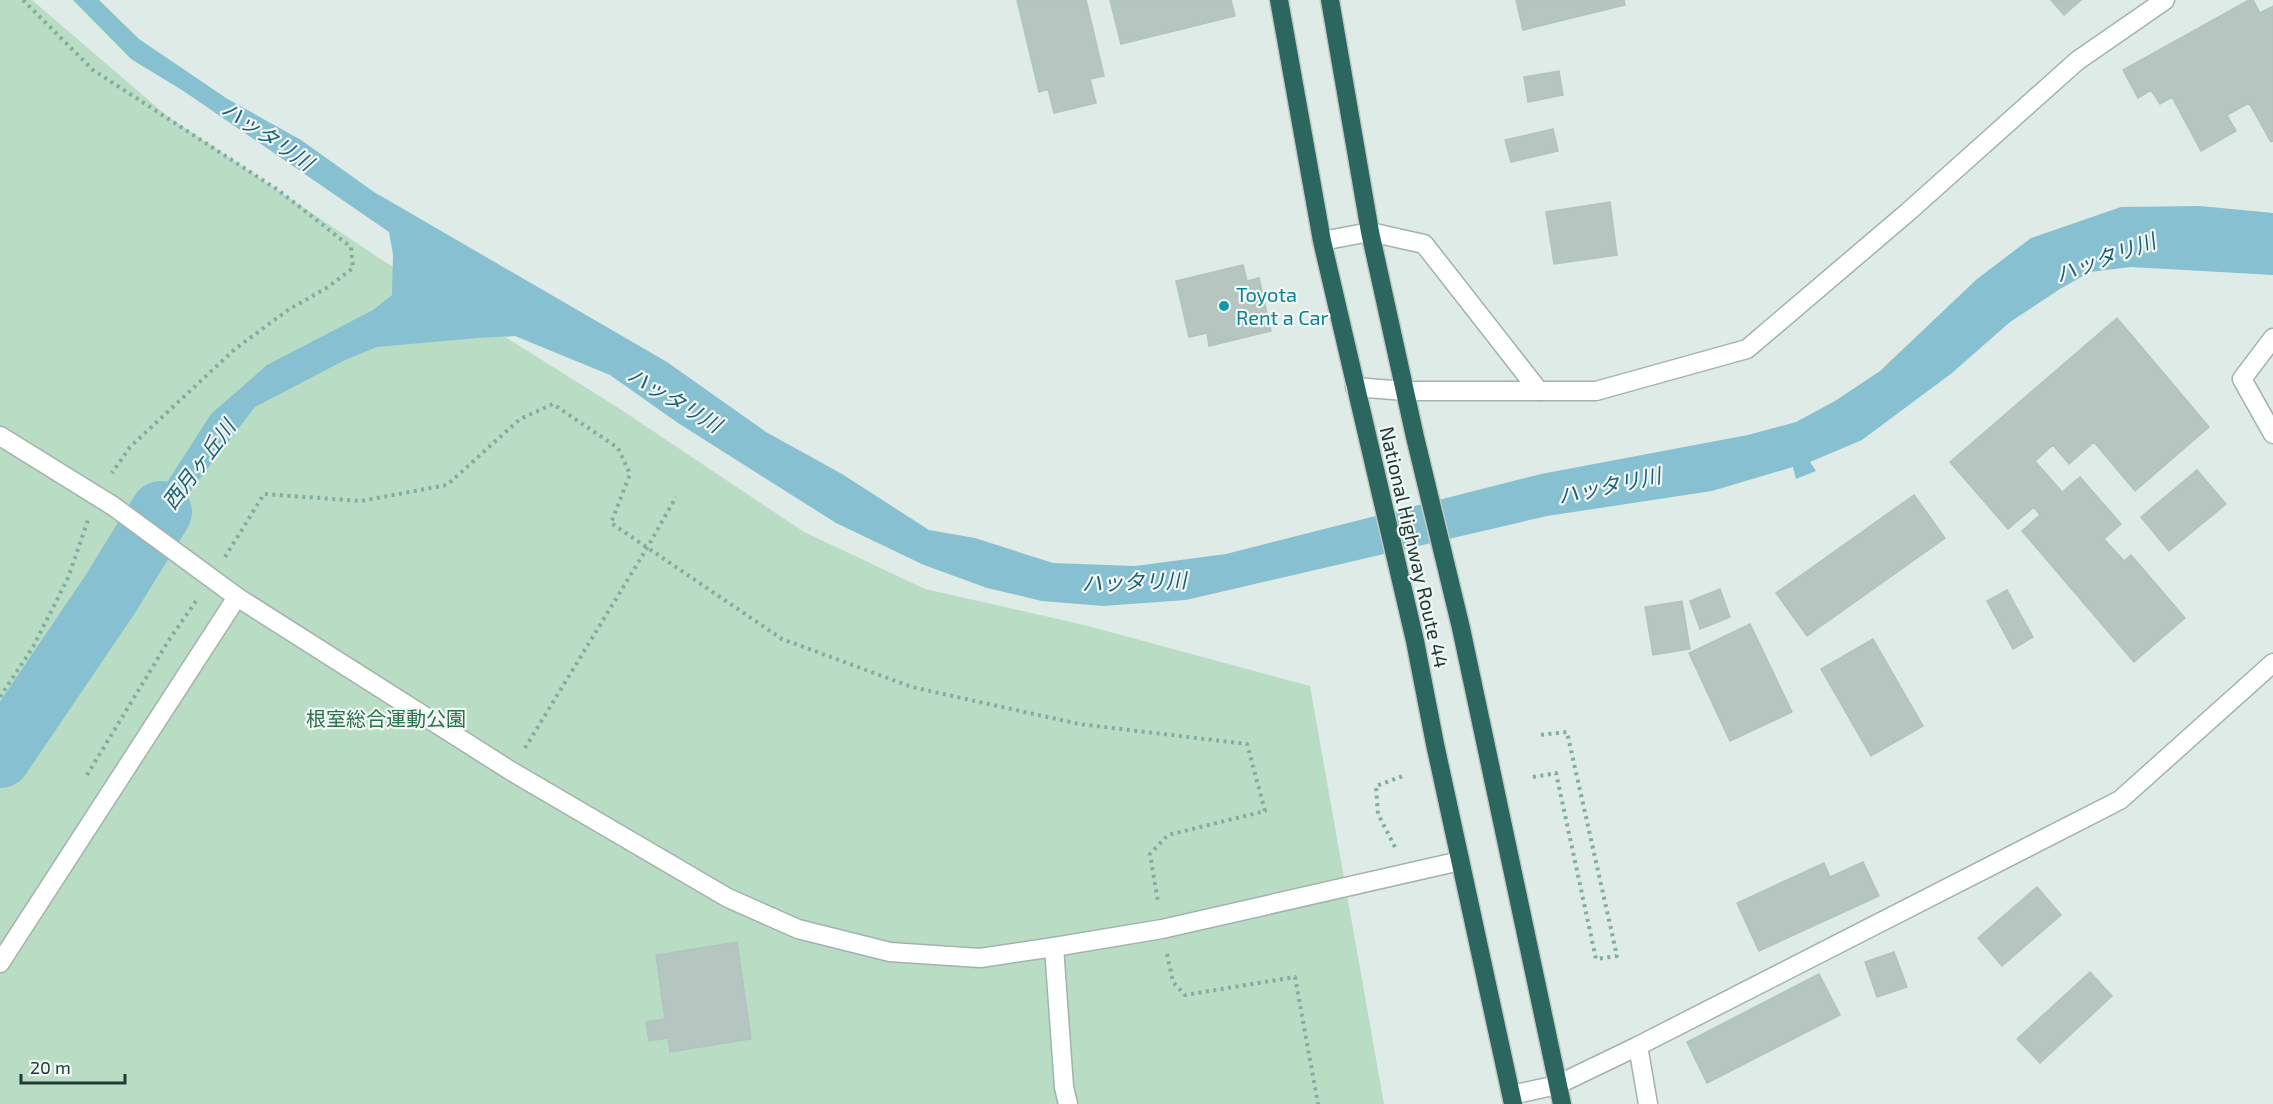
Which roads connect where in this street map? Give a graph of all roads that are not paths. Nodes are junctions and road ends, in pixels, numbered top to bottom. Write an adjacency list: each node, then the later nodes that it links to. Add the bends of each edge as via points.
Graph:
1 (1279, 0): 5 (highway, National Highway Route 44)
2 (1330, 0): 4 (highway, National Highway Route 44)
3 (2165, 0): 8 (street, via 2077,61 1747,349 1596,391)
4 (1370, 232): 5 (street); 8 (street, via 1424,244); 9 (highway, National Highway Route 44)
5 (1322, 241): 7 (highway, National Highway Route 44)
6 (2273, 338): 10 (street, via 2242,380)
7 (1355, 387): 9 (street); 14 (highway, National Highway Route 44, via 1415,642)
8 (1539, 390): 9 (street)
9 (1405, 391): 18 (highway, National Highway Route 44, via 1461,628)
10 (2273, 434)
11 (0, 436): 12 (street, via 113,506)
12 (237, 597): 15 (street, via 511,771 728,898 798,929 890,952 980,958); 16 (street)
13 (2273, 663): 17 (street, via 2120,800)
14 (1460, 861): 15 (street, via 1162,929); 19 (highway, National Highway Route 44)
15 (1054, 947): 20 (street)
16 (0, 963)
17 (1638, 1046): 18 (street); 22 (street)
18 (1557, 1085): 19 (street); 21 (highway, National Highway Route 44)
19 (1512, 1100)
20 (1068, 1104)
21 (1562, 1104)
22 (1648, 1104)

